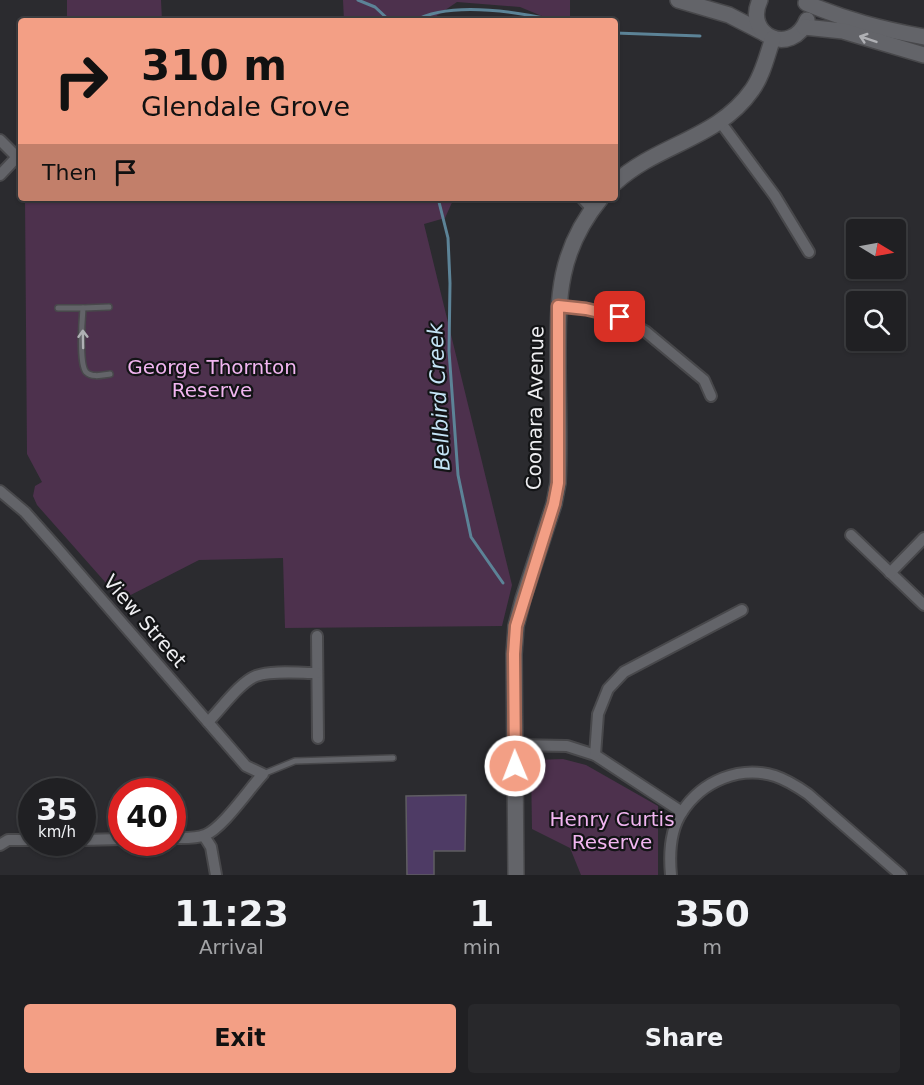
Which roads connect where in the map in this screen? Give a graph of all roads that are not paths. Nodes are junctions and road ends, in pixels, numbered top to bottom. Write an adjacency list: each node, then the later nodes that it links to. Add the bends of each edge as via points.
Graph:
1 (678, 0): 5 (street, via 729,15)
2 (760, 0): 5 (street, via 756,18)
3 (805, 2): 4 (street, via 808,11); 6 (street, via 867,26)
4 (804, 27): 5 (street, via 791,38); 7 (street, one-way to 4, via 843,31)
5 (769, 36): 8 (street, via 753,89)
6 (924, 37)
7 (924, 55)
8 (721, 123): 11 (street, via 653,156); 13 (street, via 775,196)
9 (0, 140): 10 (street, via 17,157)
10 (0, 175)
11 (618, 181)
12 (592, 202): 15 (street, Coonara Avenue, via 569,251)
13 (809, 252)
14 (109, 306): 17 (lane)
15 (558, 306): 19 (street, via 628,321 704,380); 30 (street, Coonara Avenue, via 558,483 516,626)
16 (58, 308): 17 (lane)
17 (83, 308): 18 (lane, one-way to 17, via 92,375 83,365)
18 (110, 374)
19 (711, 396)
20 (0, 491): 28 (street, View Street, via 38,527)
21 (851, 535): 23 (street)
22 (924, 538): 23 (street)
23 (890, 573): 24 (street)
24 (924, 605)
25 (742, 610): 31 (street, via 624,672 608,689 598,714)
26 (316, 636): 27 (street)
27 (317, 673): 28 (street, via 257,675); 29 (street)
28 (208, 722): 33 (street, View Street, via 246,766)
29 (318, 738)
30 (514, 745): 31 (street, via 567,746); 40 (street, Coonara Avenue)
31 (595, 755): 34 (street)
32 (393, 758): 33 (lane, via 295,761)
33 (263, 774): 35 (street, via 234,809)
34 (682, 812): 41 (street, via 672,837); 42 (street, via 710,784 729,775 750,772 773,776 808,794)
35 (204, 836): 36 (street); 39 (street, via 211,848)
36 (186, 838)
37 (18, 840): 38 (street)
38 (0, 844)
39 (216, 875)
40 (516, 875)
41 (671, 875)
42 (901, 875)

